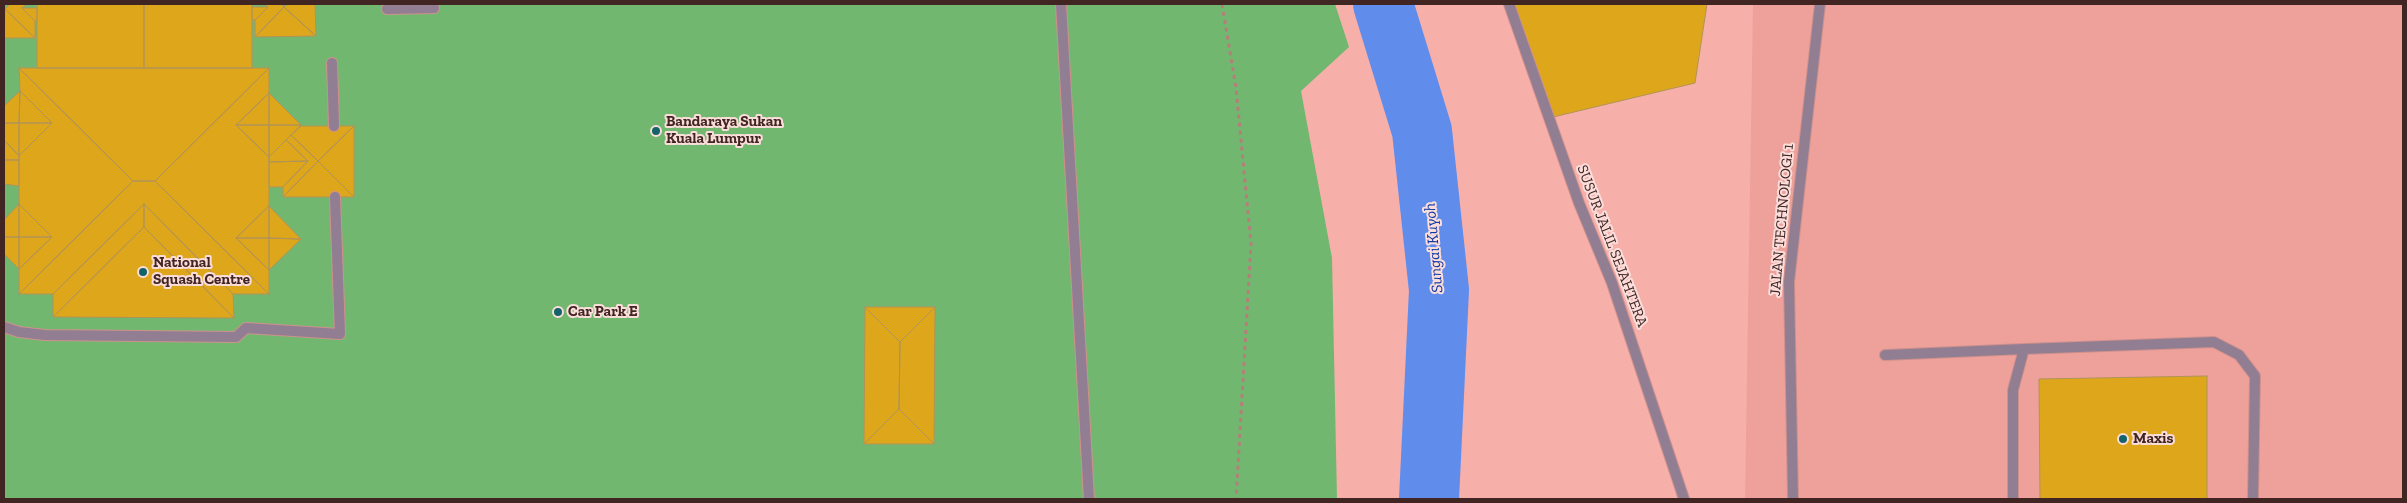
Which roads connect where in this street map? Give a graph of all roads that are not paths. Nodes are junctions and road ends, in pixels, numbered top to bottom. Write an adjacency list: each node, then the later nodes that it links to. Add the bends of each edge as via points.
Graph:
1 (1061, 4): 12 (street)
2 (1509, 4): 13 (street, SUSUR JALIL SEJAHTERA, via 1579,203 1612,283)
3 (1820, 4): 14 (street, JALAN TECHNOLOGI 1, via 1789,282)
4 (434, 8): 5 (street)
5 (387, 9)
6 (332, 63): 7 (street)
7 (334, 126)
8 (335, 197): 9 (street, via 340,334 246,328 236,336 45,335)
9 (4, 327)
10 (2024, 349): 11 (street); 15 (street, via 2013,390); 16 (street, via 2214,342 2239,355 2255,376)
11 (1886, 355)
12 (1089, 499)
13 (1684, 499)
14 (1793, 499)
15 (2013, 499)
16 (2253, 499)

